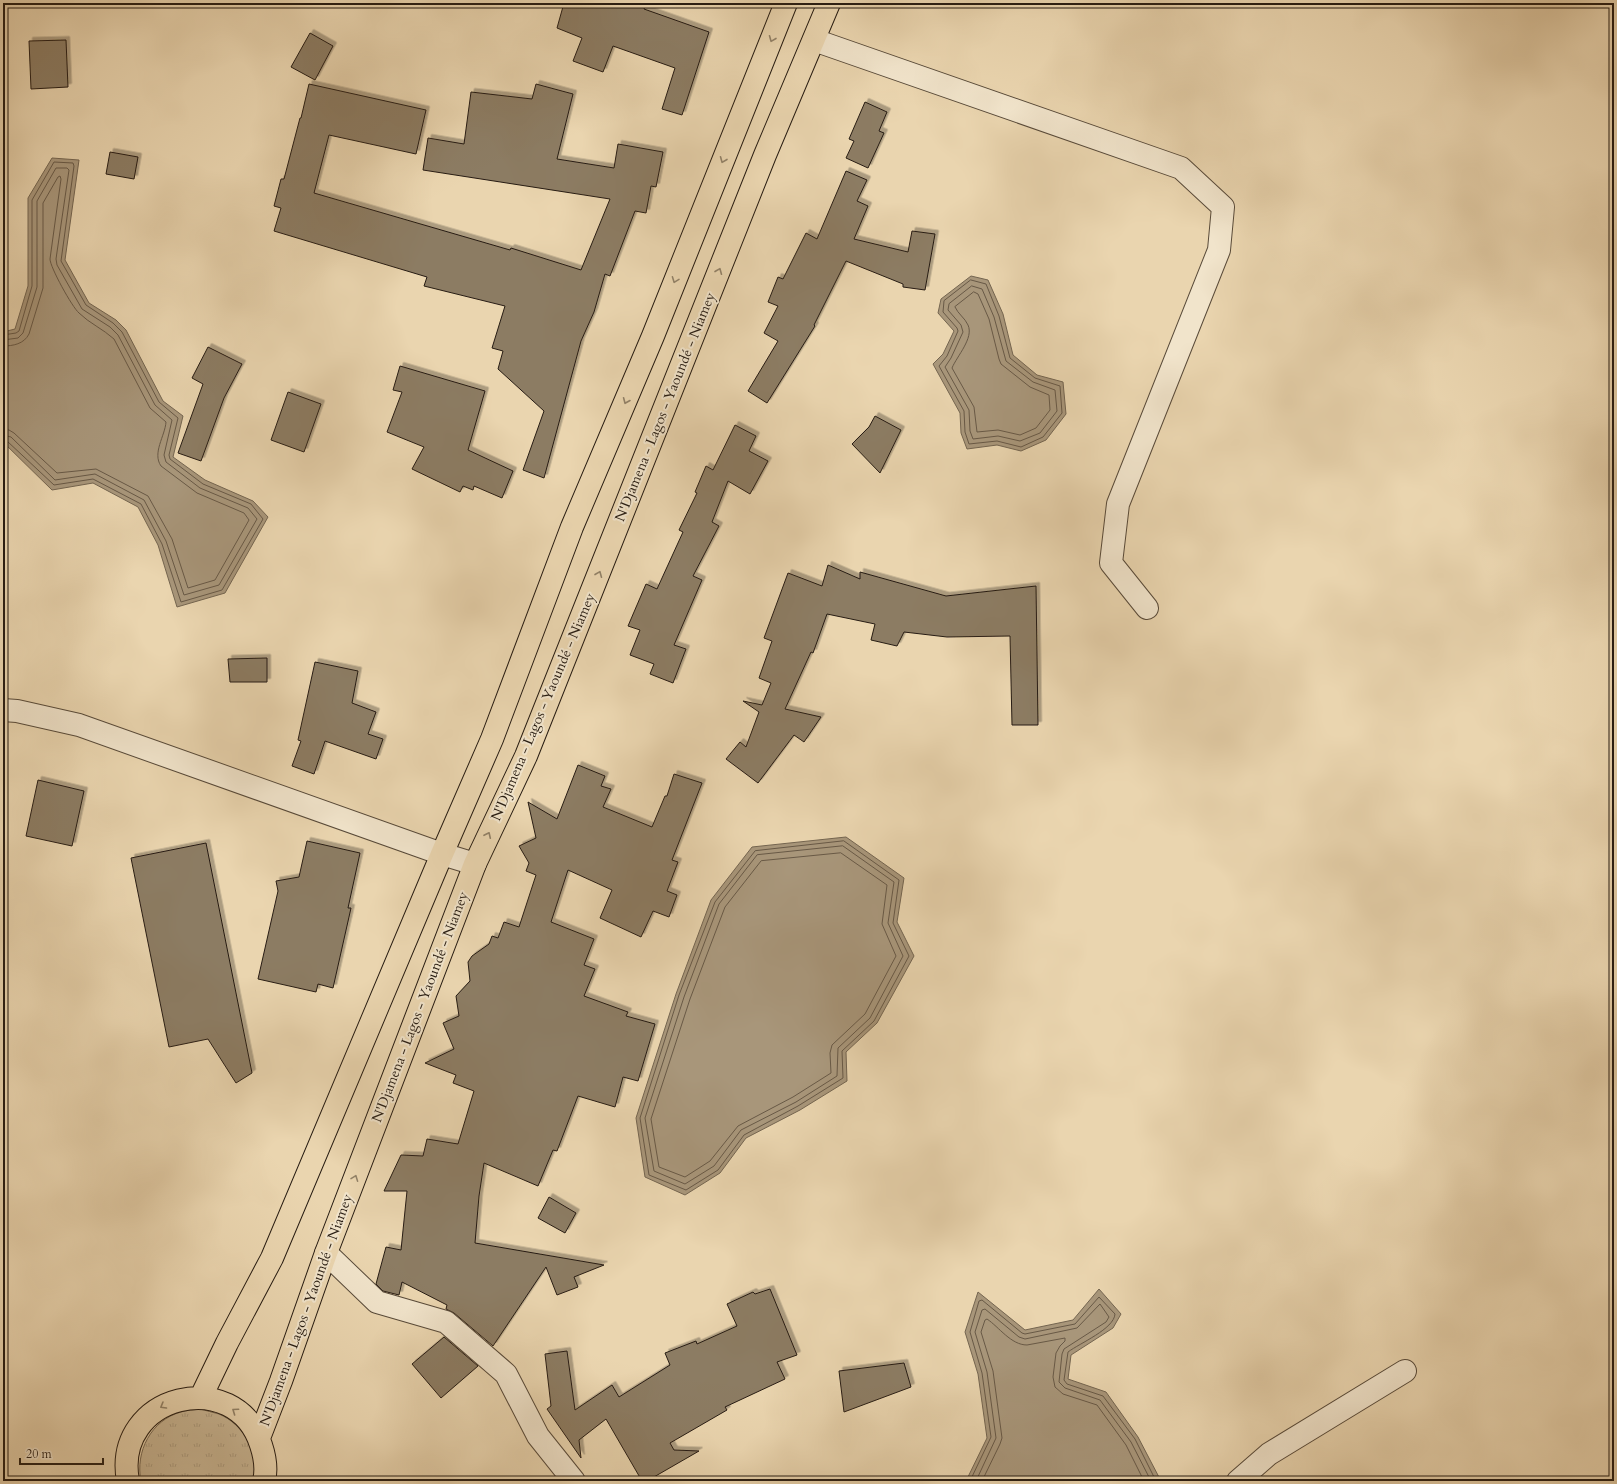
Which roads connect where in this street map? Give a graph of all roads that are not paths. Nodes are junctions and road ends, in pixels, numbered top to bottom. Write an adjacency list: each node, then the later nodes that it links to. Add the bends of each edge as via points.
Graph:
1 (786, 3): 6 (highway, one-way to 6, via 653,336 572,527 492,739)
2 (829, 3): 3 (highway, N'Djamena - Lagos - Yaoundé - Niamey)
3 (814, 40): 4 (street, via 1181,168 1223,207 1219,250 1118,504 1111,563); 7 (highway, N'Djamena - Lagos - Yaoundé - Niamey, one-way to 3, via 526,756 765,155)
4 (1147, 608)
5 (3, 710): 6 (street, via 78,725)
6 (442, 854): 7 (street); 10 (highway, via 272,1258)
7 (475, 864): 8 (highway, N'Djamena - Lagos - Yaoundé - Niamey, one-way to 7)
8 (326, 1254): 11 (highway, N'Djamena - Lagos - Yaoundé - Niamey); 14 (street, via 377,1302 446,1322 506,1374 538,1436)
9 (1405, 1371): 15 (street, via 1269,1454)
10 (201, 1397): 11 (highway, one-way to 10, via 249,1422 235,1410 219,1401); 12 (highway, one-way to 12, via 167,1403 153,1412 138,1428 129,1447 126,1469)
11 (259, 1438): 13 (highway, via 265,1458)
12 (128, 1481)
13 (264, 1481)
14 (574, 1481)
15 (1238, 1481)

